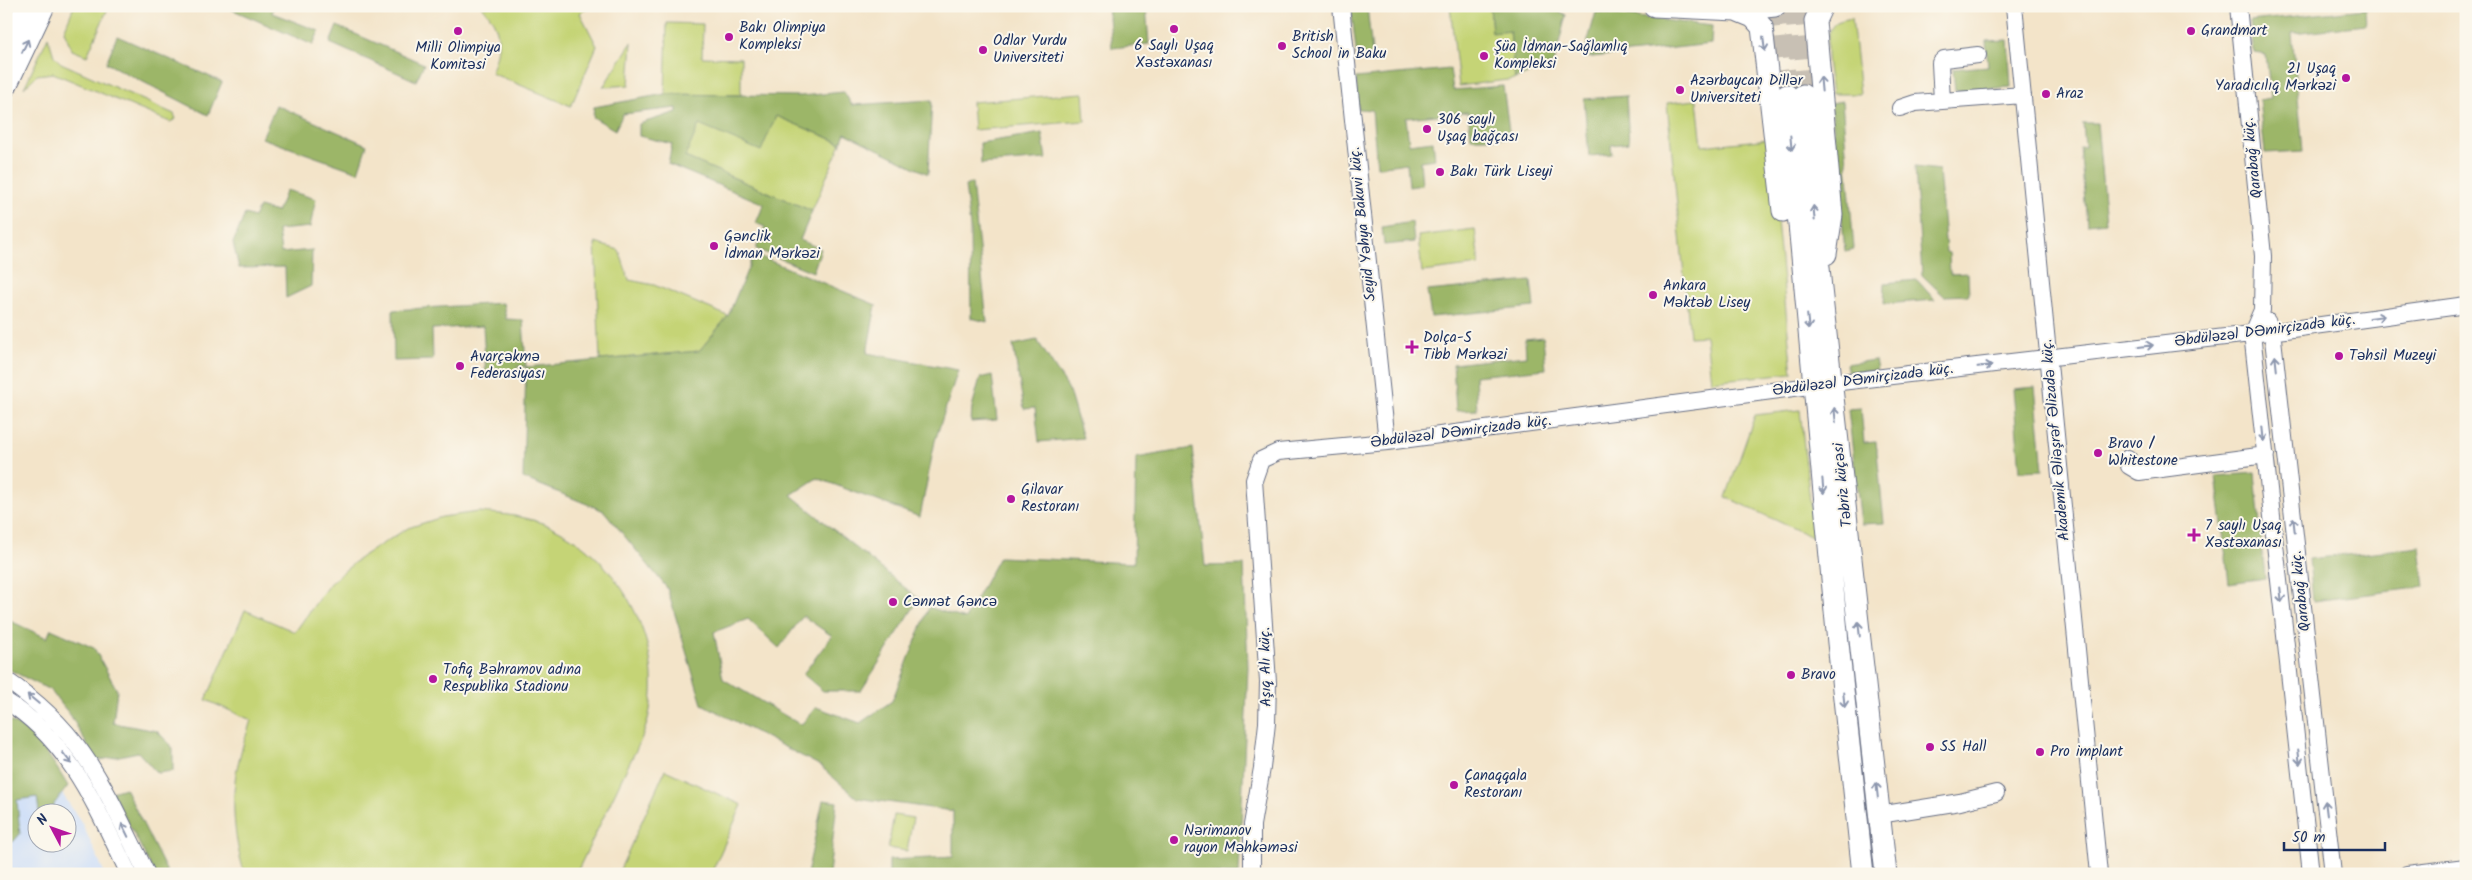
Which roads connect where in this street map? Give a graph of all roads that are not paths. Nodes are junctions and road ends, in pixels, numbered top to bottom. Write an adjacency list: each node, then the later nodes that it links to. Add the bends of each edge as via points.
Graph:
1 (26, 6): 10 (main road)
2 (44, 6): 12 (main road, one-way to 2)
3 (1341, 6): 24 (street, Seyid Yəhya Bakuvi küç.)
4 (1654, 6): 9 (main road)
5 (1775, 6): 9 (main road)
6 (1822, 6): 17 (main road, one-way to 6, via 1832,215 1815,21)
7 (2014, 6): 14 (street, Akademik Əliəşrəf Əlizadə küç.)
8 (2238, 6): 19 (street, Qarabağ küç., via 2263,256)
9 (1736, 10): 17 (main road, one-way to 17, via 1753,17 1762,27 1787,247)
10 (6, 49)
11 (1978, 55): 15 (street, via 1944,59 1940,63)
12 (6, 86)
13 (1795, 95): 17 (main road, Təbriz küçəsi)
14 (2023, 95): 15 (street); 22 (street, Akademik Əliəşrəf Əlizadə küç.)
15 (1942, 101): 16 (street)
16 (1900, 108)
17 (1813, 290): 23 (main road, Təbriz küçəsi)
18 (2466, 305): 20 (street, Əbdüləzəl DƏmirçizadə küç., one-way to 18)
19 (2262, 310): 20 (street, Qarabağ küç.); 21 (street, Qarabağ küç.)
20 (2272, 330): 21 (street, Əbdüləzəl DƏmirçizadə küç.); 30 (street, Qarabağ küç., one-way to 20)
21 (2252, 333): 22 (street, Əbdüləzəl DƏmirçizadə küç., one-way to 21); 25 (street, Qarabağ küç., one-way to 25)
22 (2049, 358): 23 (street, Əbdüləzəl DƏmirçizadə küç., one-way to 22); 42 (street, Akademik Əliəşrəf Əlizadə küç.)
23 (1823, 384): 24 (street, Əbdüləzəl DƏmirçizadə küç.); 35 (main road, Təbriz küçəsi, one-way to 23); 40 (main road, Təbriz küçəsi, one-way to 40, via 1838,643)
24 (1387, 442): 27 (street, Əbdüləzəl DƏmirçizadə küç., via 1278,452)
25 (2266, 455): 26 (street, via 2139,472 2129,466); 31 (street, Qarabağ küç., one-way to 31)
26 (2128, 458)
27 (1261, 460): 39 (street, Aşıq Alı küç., via 1254,480 1265,626 1267,723 1252,826)
28 (6, 680): 38 (street, one-way to 28, via 100,778 81,748 52,714)
29 (6, 701): 37 (street, one-way to 37, via 39,725 68,759 84,782)
30 (2314, 713): 31 (street); 32 (street, Qarabağ küç.)
31 (2294, 715): 33 (street, Qarabağ küç., one-way to 33)
32 (2321, 776): 33 (street); 44 (street, Qarabağ küç., one-way to 32)
33 (2301, 778): 43 (street, Qarabağ küç.)
34 (1996, 793): 35 (street)
35 (1879, 815): 41 (main road, Təbriz küçəsi)
36 (2466, 867): 45 (street)
37 (129, 874)
38 (147, 874)
39 (1252, 874)
40 (1863, 874)
41 (1886, 874)
42 (2099, 874)
43 (2311, 874)
44 (2333, 874)
45 (2407, 874)

